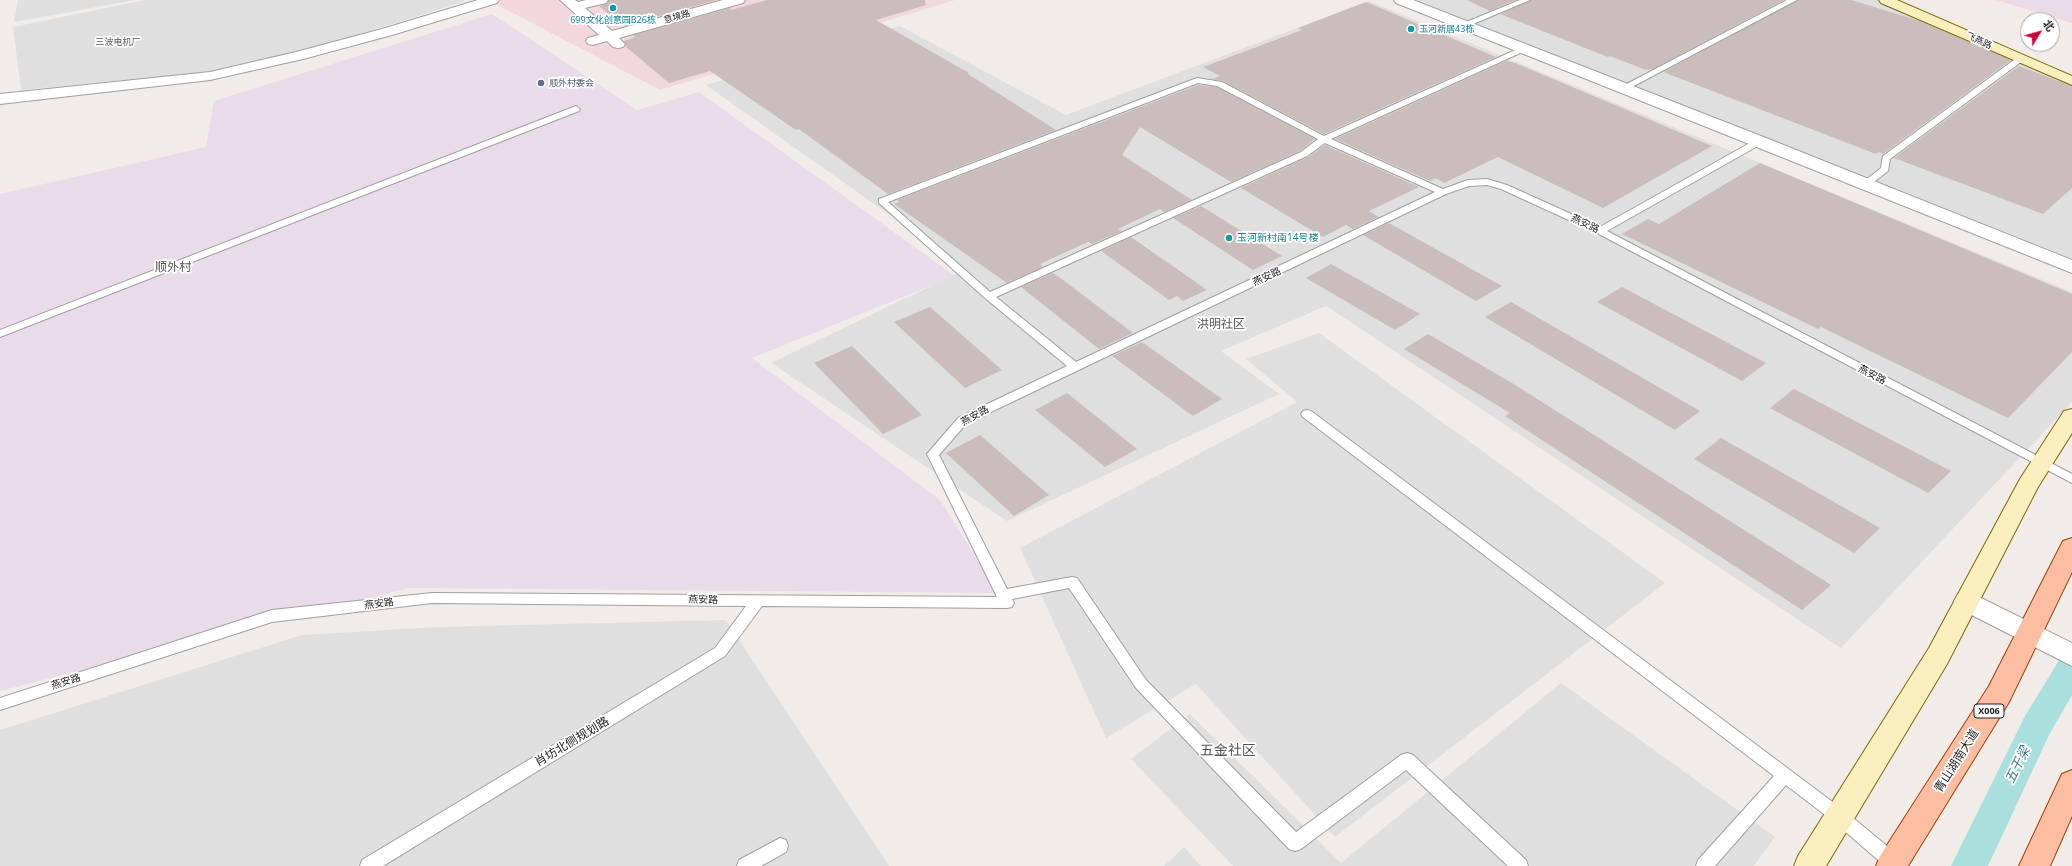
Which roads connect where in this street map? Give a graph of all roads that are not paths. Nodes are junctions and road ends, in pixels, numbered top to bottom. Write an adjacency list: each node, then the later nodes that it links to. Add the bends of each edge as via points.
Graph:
1 (492, 0): 17 (street, via 298,56 210,76)
2 (601, 0): 8 (street)
3 (738, 0): 10 (street, 意境路)
4 (1401, 0): 9 (street)
5 (1526, 0): 9 (lane)
6 (1793, 0): 16 (lane)
7 (1886, 0): 14 (main road, 飞燕路)
8 (571, 3): 10 (street)
9 (1463, 25): 13 (street)
10 (609, 36): 11 (street, 意境路); 12 (street)
11 (593, 40)
12 (621, 46)
13 (1525, 49): 16 (street); 19 (lane)
14 (2021, 59): 15 (main road, 飞燕路); 21 (lane, via 1886,158 1885,169)
15 (2072, 81)
16 (1623, 88): 20 (street)
17 (0, 99)
18 (576, 108): 26 (lane)
19 (1324, 139): 22 (lane); 25 (lane, via 1304,154); 25 (lane, via 1219,84 1197,80 882,201)
20 (1760, 141): 21 (street); 23 (lane)
21 (1866, 184): 24 (street)
22 (1443, 192): 23 (lane, 燕安路, via 1468,183 1487,182 1504,187); 27 (lane, 燕安路)
23 (1600, 231): 30 (lane, 燕安路)
24 (2072, 267)
25 (989, 296): 27 (lane)
26 (0, 334)
27 (1075, 367): 33 (lane, 燕安路, via 962,421 933,454)
28 (1307, 414): 39 (lane)
29 (2072, 416): 30 (main road)
30 (2041, 464): 31 (lane, 燕安路); 35 (main road)
31 (2072, 479)
32 (2072, 546): 36 (main road, 青山湖南大道 / X006)
33 (1003, 595): 34 (lane, 燕安路, via 1007,603); 46 (lane, via 1072,582 1141,684 1295,843 1407,760)
34 (759, 600): 38 (lane, 燕安路, via 432,598 272,616); 44 (lane, 肖坊北侧规划路, via 720,652)
35 (1967, 601): 36 (street); 41 (main road, via 1938,656)
36 (2031, 634): 37 (street); 43 (main road, 青山湖南大道 / X006, via 1999,694)
37 (2072, 655)
38 (0, 704)
39 (1784, 775): 41 (lane); 47 (lane)
40 (2072, 783): 49 (main road)
41 (1840, 816): 43 (lane); 48 (main road)
42 (780, 846): 45 (lane)
43 (1892, 864)
44 (368, 866)
45 (745, 866)
46 (1520, 866)
47 (1704, 866)
48 (1809, 866)
49 (2034, 866)

